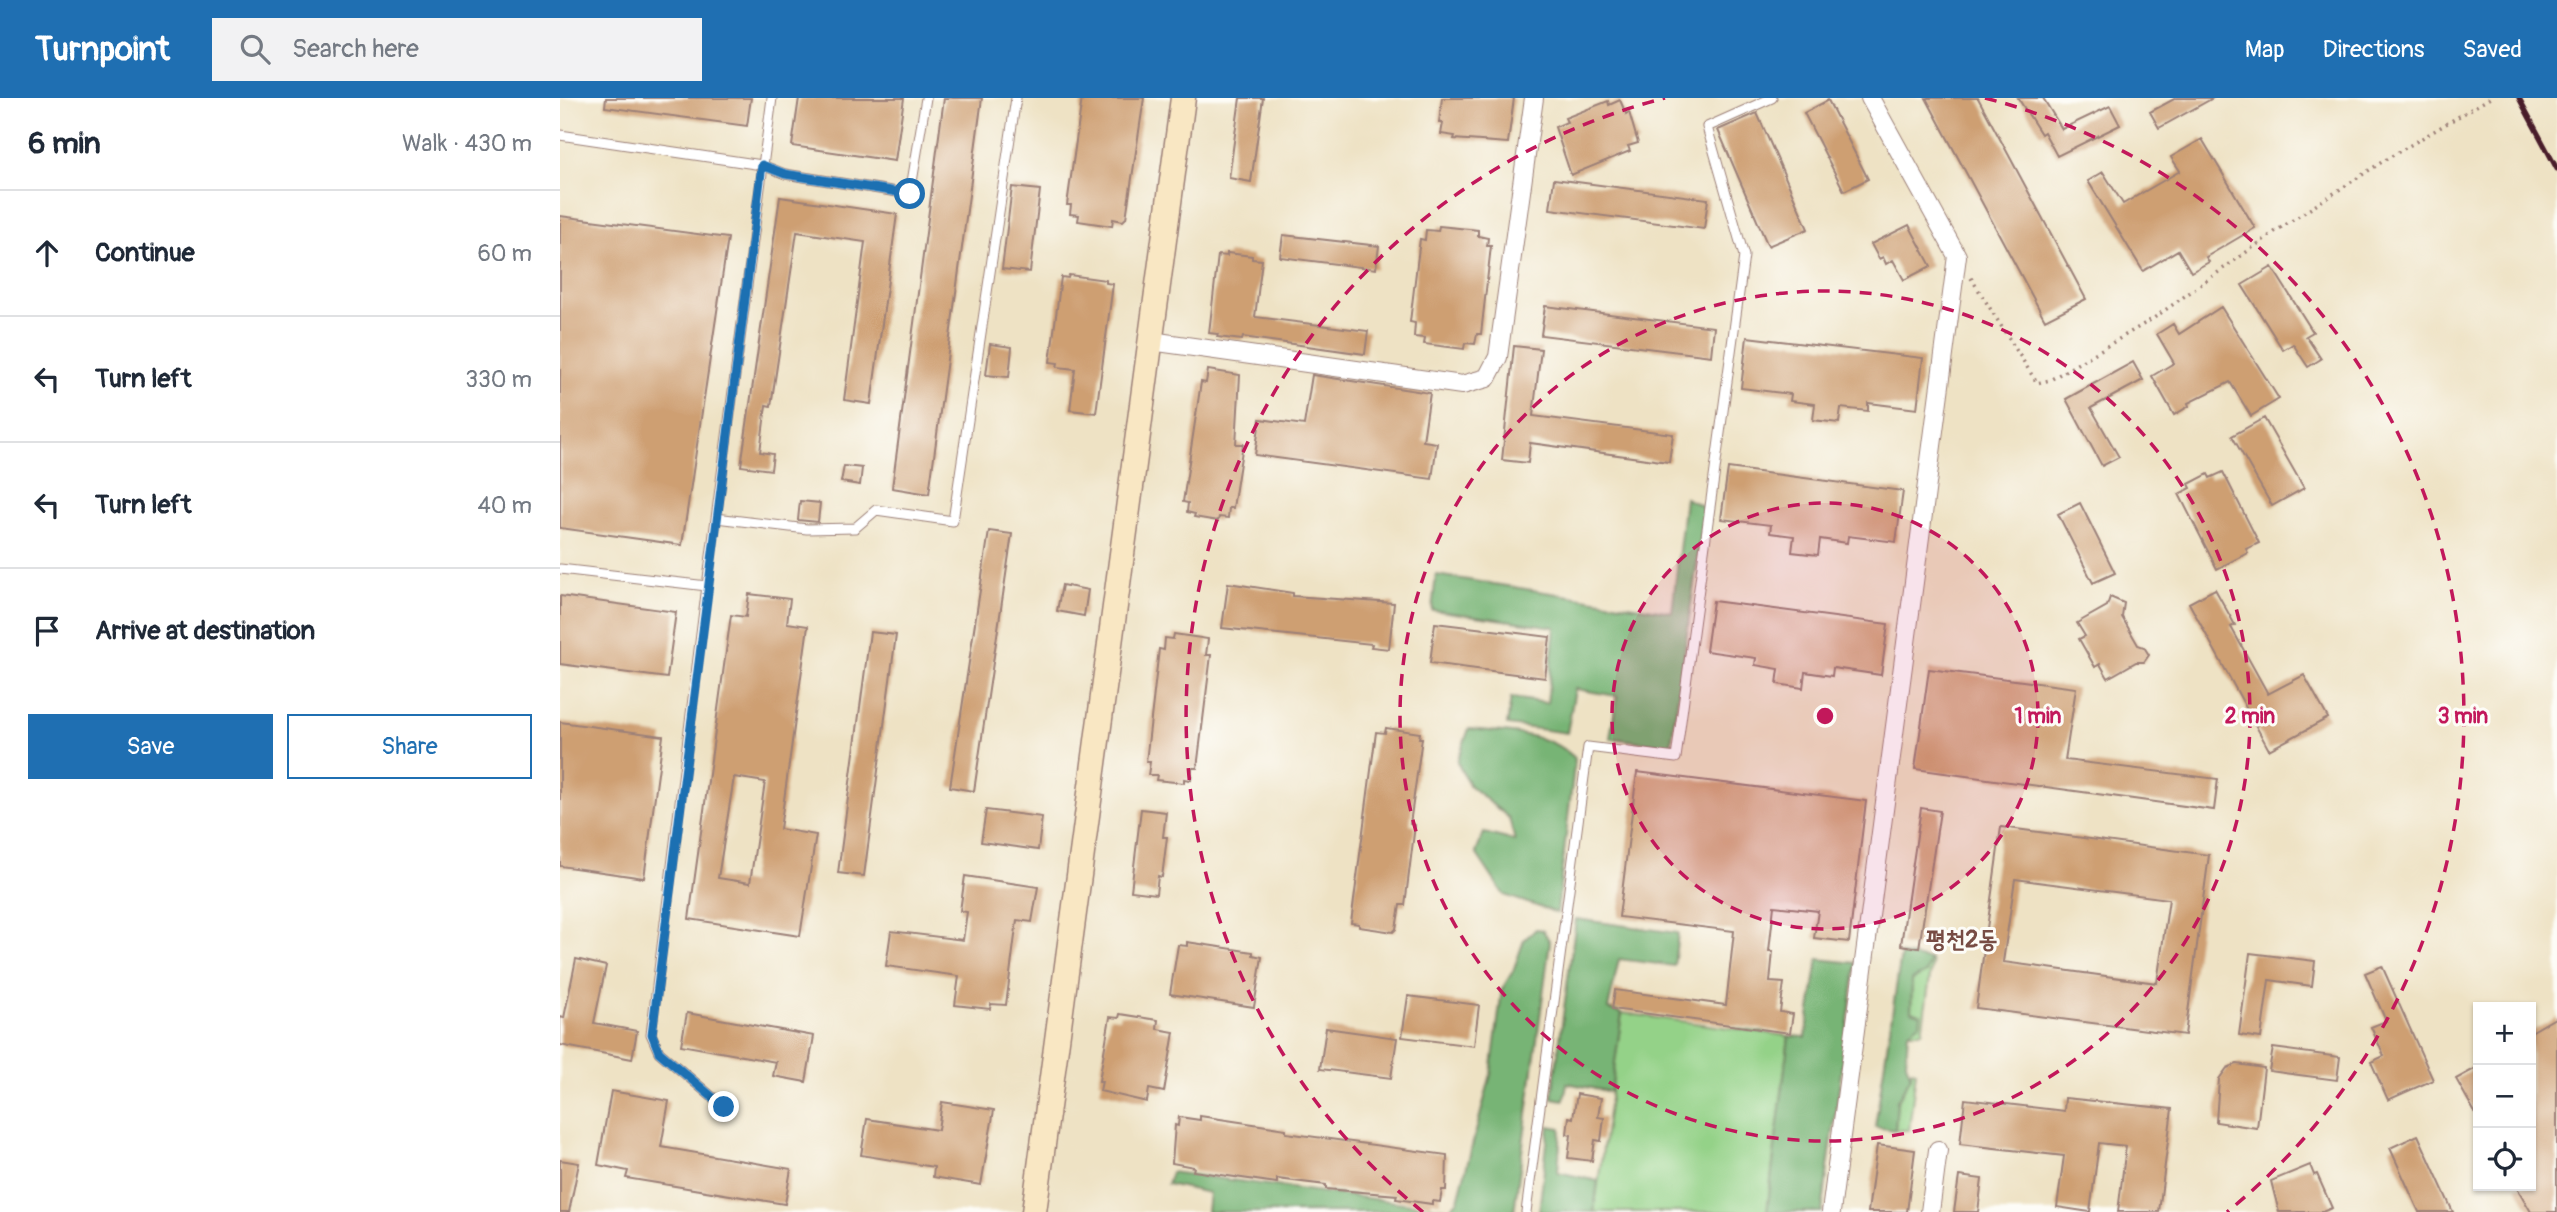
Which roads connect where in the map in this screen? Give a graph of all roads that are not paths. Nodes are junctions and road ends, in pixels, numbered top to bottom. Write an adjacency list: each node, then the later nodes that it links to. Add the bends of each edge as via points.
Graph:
1 (772, 98): 9 (lane)
2 (926, 98): 9 (lane, via 910,194 785,174)
3 (1016, 98): 11 (lane, via 953,521 876,510 855,528 807,529)
4 (1183, 98): 10 (street)
5 (1534, 98): 10 (street, via 1498,357 1486,378 1462,386)
6 (1772, 98): 17 (lane, via 1707,127 1744,256 1676,758 1588,747)
7 (1870, 98): 18 (street, via 1957,256)
8 (560, 135): 9 (lane)
9 (762, 165): 11 (lane)
10 (1151, 341): 16 (street)
11 (716, 518): 13 (lane)
12 (560, 569): 13 (lane)
13 (707, 586): 14 (lane, via 652,1034 659,1052)
14 (724, 1107)
15 (1938, 1150): 19 (street)
16 (1034, 1212)
17 (1526, 1212)
18 (1831, 1212)
19 (1930, 1212)

